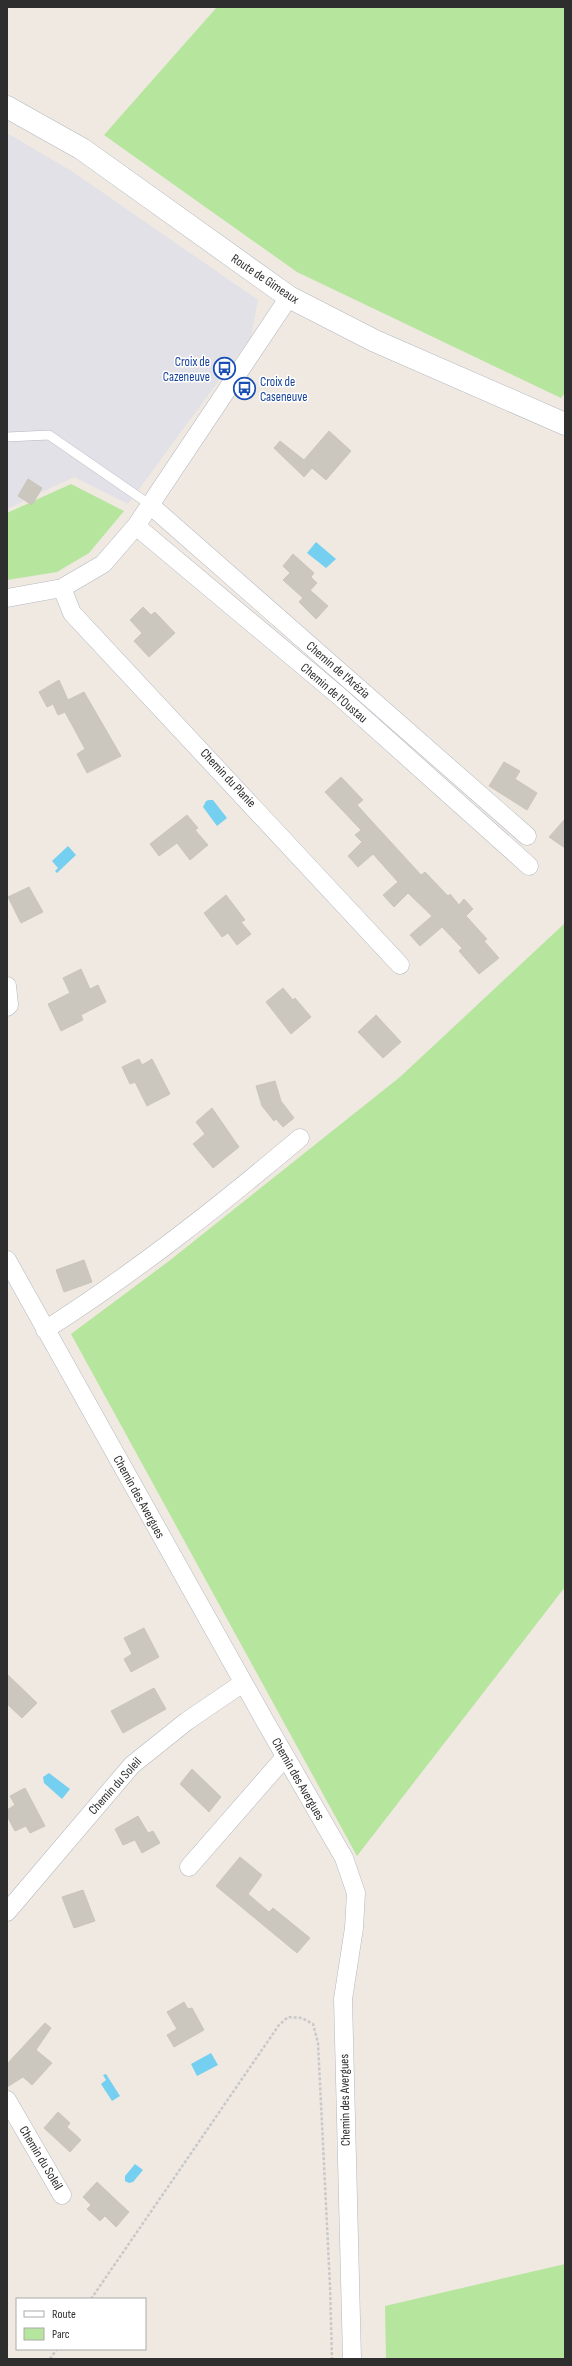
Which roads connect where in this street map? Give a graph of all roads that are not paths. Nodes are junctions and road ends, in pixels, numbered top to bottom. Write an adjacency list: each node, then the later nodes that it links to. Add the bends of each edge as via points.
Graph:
1 (7, 107): 2 (street, Route de Gimeaux, via 82,149)
2 (289, 298): 3 (street, Route de Gimeaux, via 374,341); 5 (street)
3 (565, 424)
4 (7, 437): 5 (lane, via 49,435)
5 (150, 504): 6 (street); 9 (street, Chemin de l'Arézia)
6 (136, 526): 7 (street, via 103,564); 10 (street, Chemin de l'Oustau, via 338,695)
7 (62, 588): 8 (street); 11 (street, Chemin du Planie, via 72,613)
8 (7, 598)
9 (528, 836)
10 (529, 866)
11 (400, 965)
12 (7, 986): 13 (street)
13 (7, 1007)
14 (300, 1138): 16 (street, via 214,1210 110,1288)
15 (7, 1260): 16 (street, Chemin des Avergues)
16 (45, 1330): 17 (street, Chemin des Avergues)
17 (243, 1683): 18 (street, Chemin des Avergues); 20 (street, Chemin du Soleil, via 187,1721 132,1765)
18 (286, 1757): 19 (street); 23 (street, Chemin des Avergues, via 344,1858 356,1893 354,1928 342,1999)
19 (189, 1867)
20 (7, 1912)
21 (7, 2100): 22 (street, Chemin du Soleil)
22 (62, 2195)
23 (352, 2359)

